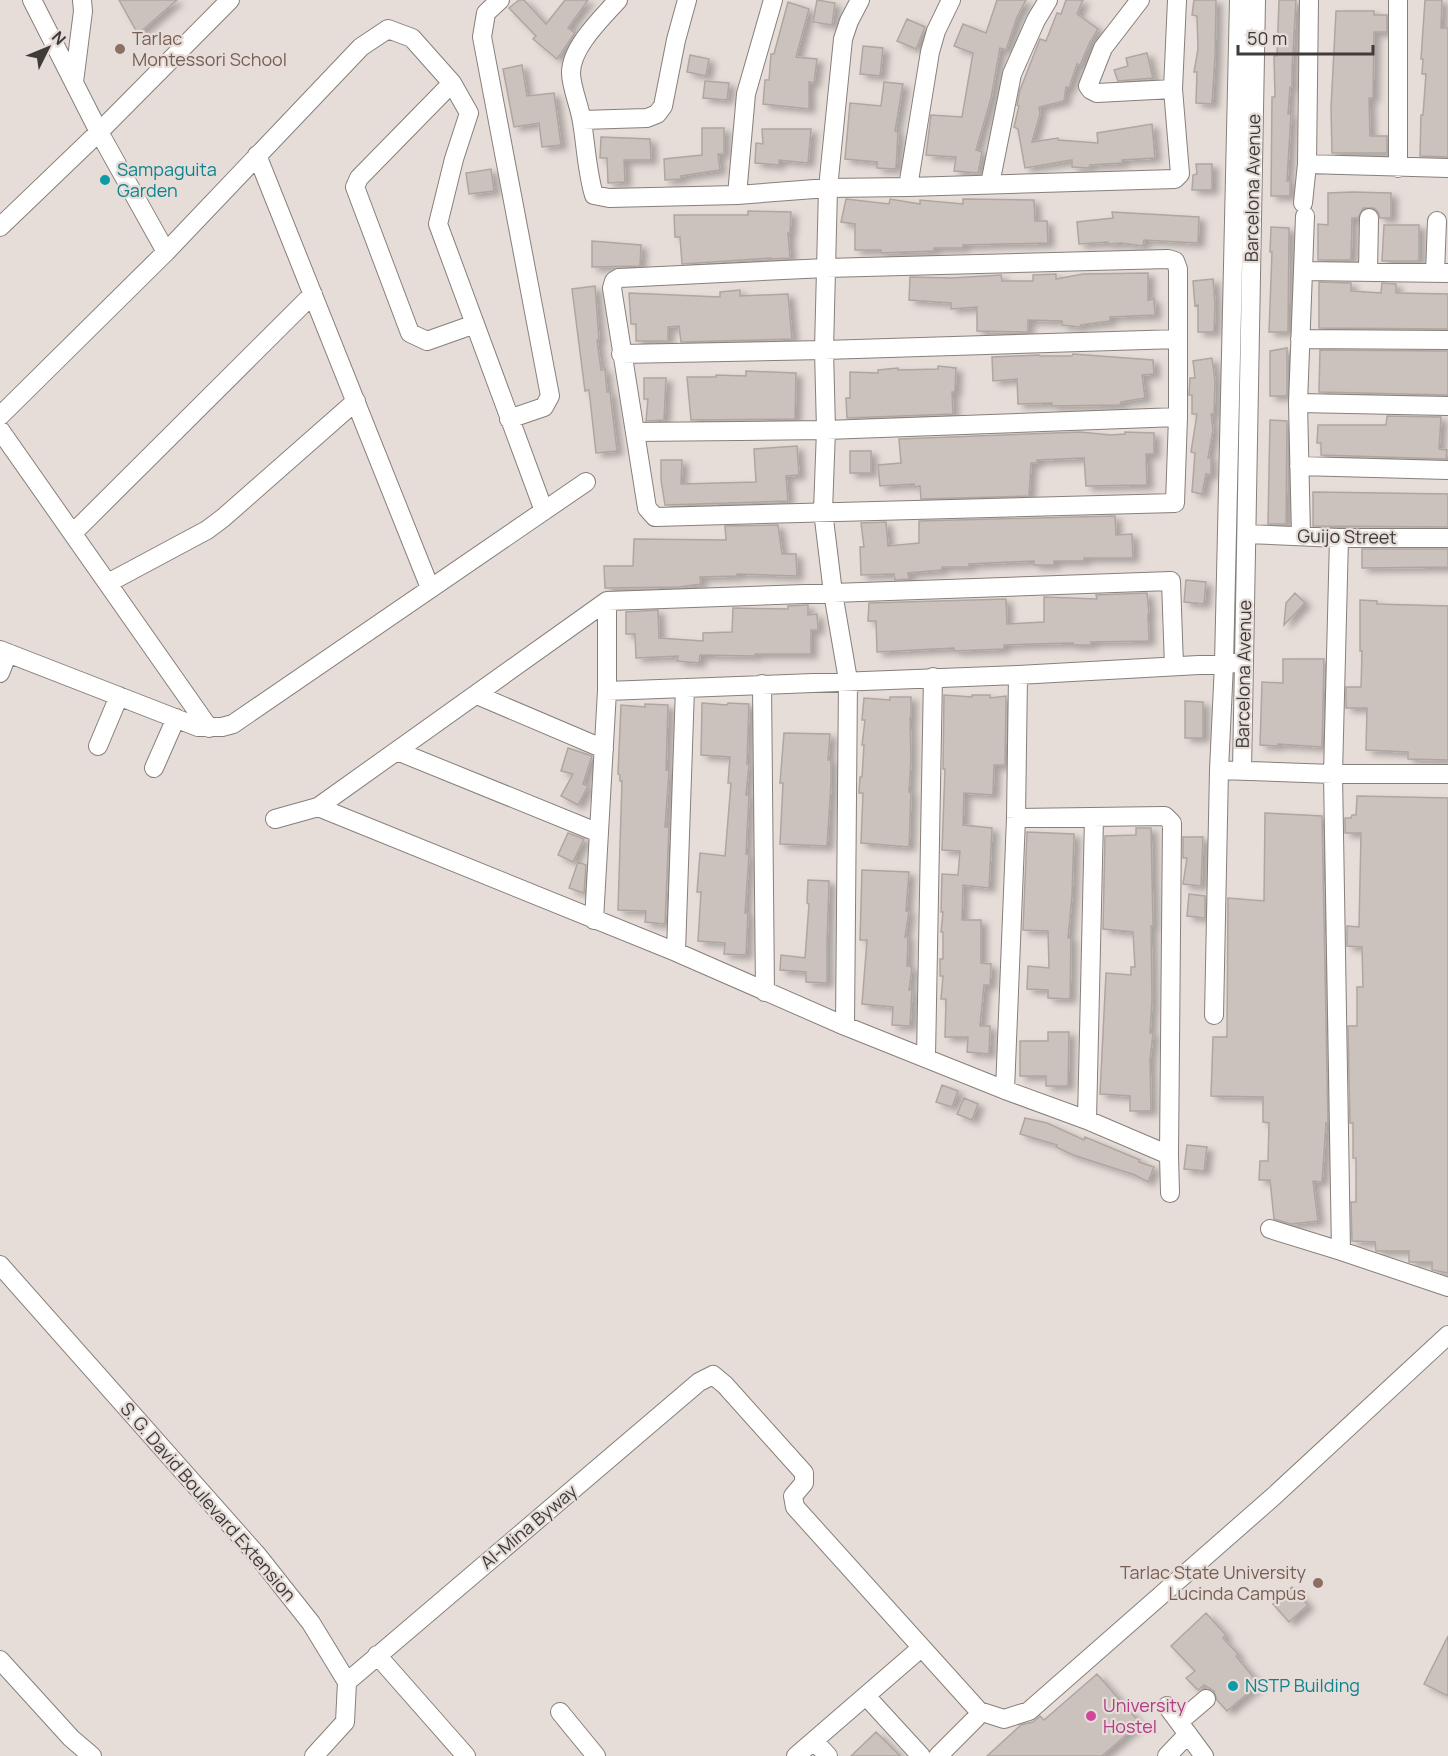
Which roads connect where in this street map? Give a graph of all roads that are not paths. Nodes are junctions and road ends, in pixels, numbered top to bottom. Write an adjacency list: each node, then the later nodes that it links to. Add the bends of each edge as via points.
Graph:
1 (32, 0): 17 (street)
2 (82, 0): 17 (street)
3 (230, 0): 23 (street)
4 (500, 0): 20 (street, via 486,13 482,37)
5 (618, 0): 22 (street, via 587,36 571,72)
6 (687, 0): 22 (street, via 663,106 657,114 647,118)
7 (773, 0): 31 (street, via 746,94)
8 (860, 0): 30 (street, via 843,39)
9 (951, 0): 29 (street, via 930,52)
10 (1048, 0): 28 (street, via 1012,74)
11 (1140, 0): 19 (street, via 1103,48 1088,86 1097,93)
12 (1177, 0): 19 (street)
13 (1239, 0): 72 (street, Barcelona Avenue)
14 (1256, 0): 62 (street, Barcelona Avenue)
15 (1309, 0): 25 (street)
16 (1398, 0): 26 (street)
17 (74, 82): 23 (street)
18 (452, 83): 21 (street); 24 (street, via 412,38 388,29 361,47); 41 (street, via 359,178 355,187 410,333 427,341)
19 (1173, 89): 28 (street, via 1180,174 1175,179)
20 (495, 104): 21 (street); 52 (street, via 550,396 544,407)
21 (468, 113): 41 (street, via 438,224)
22 (582, 120): 31 (street, via 594,195)
23 (99, 132): 33 (street); 35 (street)
24 (258, 155): 35 (street); 40 (street)
25 (1307, 164): 26 (street); 37 (street)
26 (1398, 168): 27 (street)
27 (1448, 168)
28 (990, 184): 29 (street)
29 (908, 187): 30 (street)
30 (828, 188): 31 (street); 36 (street)
31 (737, 195)
32 (1369, 218): 38 (street)
33 (3, 219)
34 (1437, 220): 39 (street)
35 (166, 252): 50 (street)
36 (826, 268): 42 (street, via 1168,259 1175,261 1178,269); 45 (street); 46 (street, via 620,278 612,288)
37 (1303, 271): 38 (street); 43 (street)
38 (1368, 272): 39 (street)
39 (1441, 273)
40 (313, 294): 47 (street); 61 (street)
41 (475, 324): 52 (street)
42 (1178, 339): 45 (street); 51 (street)
43 (1300, 339): 44 (street); 48 (street)
44 (1448, 340)
45 (824, 350): 46 (street); 54 (street)
46 (621, 354): 55 (street)
47 (356, 401): 66 (street, via 215,524); 67 (street)
48 (1298, 403): 49 (street); 56 (street)
49 (1448, 406)
50 (0, 416)
51 (1178, 417): 54 (street); 60 (street, via 1174,503)
52 (509, 419): 59 (street)
53 (0, 430): 61 (street)
54 (826, 430): 55 (street); 60 (street)
55 (635, 432): 60 (street, via 647,508 655,517)
56 (1299, 466): 57 (street); 63 (street)
57 (1448, 470)
58 (586, 482): 59 (street)
59 (544, 511): 67 (street)
60 (823, 511): 68 (street)
61 (73, 533): 66 (street)
62 (1246, 534): 63 (street, Guijo Street); 71 (street, Barcelona Avenue)
63 (1301, 536): 64 (street, Guijo Street)
64 (1339, 537): 65 (street, Guijo Street); 91 (street)
65 (1448, 538)
66 (108, 583): 84 (street)
67 (430, 588): 84 (street, via 233,723)
68 (832, 592): 69 (street); 73 (street, via 1171,581); 77 (street)
69 (607, 601): 80 (street); 81 (street)
70 (4, 651): 74 (street); 82 (street)
71 (1244, 663): 72 (street); 90 (street, Barcelona Avenue)
72 (1224, 664): 73 (street); 89 (street, Barcelona Avenue)
73 (1174, 666): 75 (street)
74 (0, 673)
75 (1018, 675): 76 (street); 94 (street)
76 (933, 677): 77 (street); 103 (street)
77 (848, 680): 78 (street); 102 (street)
78 (762, 684): 79 (street); 100 (street)
79 (685, 688): 80 (street); 99 (street)
80 (608, 691): 86 (street)
81 (477, 695): 86 (street); 87 (street)
82 (119, 696): 83 (street); 85 (street)
83 (176, 718): 84 (street); 88 (street)
84 (209, 728)
85 (98, 746)
86 (604, 749): 97 (street)
87 (397, 751): 93 (street); 97 (street)
88 (154, 768)
89 (1219, 770): 90 (street, Barcelona Avenue); 101 (street)
90 (1242, 771): 91 (street)
91 (1334, 774): 92 (street); 109 (street)
92 (1448, 774)
93 (318, 807): 96 (street); 98 (street)
94 (1016, 818): 95 (street); 104 (street)
95 (1094, 818): 105 (street); 106 (street, via 1165,816 1172,823)
96 (275, 819)
97 (599, 833): 98 (street)
98 (594, 920): 99 (street)
99 (676, 952): 100 (street)
100 (765, 992): 102 (street)
101 (1214, 1015)
102 (845, 1026): 103 (street)
103 (926, 1057): 104 (street)
104 (1005, 1090): 105 (street)
105 (1088, 1120): 106 (street)
106 (1168, 1155): 107 (street)
107 (1170, 1193)
108 (1270, 1229): 109 (street)
109 (1341, 1251): 111 (street)
110 (0, 1266): 116 (street, S. G. David Boulevard Extension, via 258,1556 311,1623)
111 (1448, 1287)
112 (1448, 1335): 120 (street, via 1274,1496 1029,1712 1004,1719)
113 (921, 1648): 114 (street, Al-Mina Byway, via 795,1507 793,1496 804,1483 804,1473 713,1375 699,1382); 117 (street); 120 (street)
114 (377, 1655): 116 (street, Al-Mina Byway); 126 (street)
115 (0, 1660): 124 (street)
116 (347, 1682): 125 (street, via 345,1722)
117 (866, 1696): 123 (street); 130 (street)
118 (1206, 1699): 122 (street)
119 (1167, 1706): 122 (street)
120 (979, 1711): 131 (street, via 976,1719)
121 (561, 1712): 127 (street)
122 (1183, 1728): 132 (street); 133 (street)
123 (814, 1741): 128 (street); 129 (street)
124 (92, 1756)
125 (314, 1756)
126 (466, 1756)
127 (596, 1756)
128 (796, 1756)
129 (828, 1756)
130 (921, 1756)
131 (938, 1756)
132 (1167, 1756)
133 (1204, 1756)

